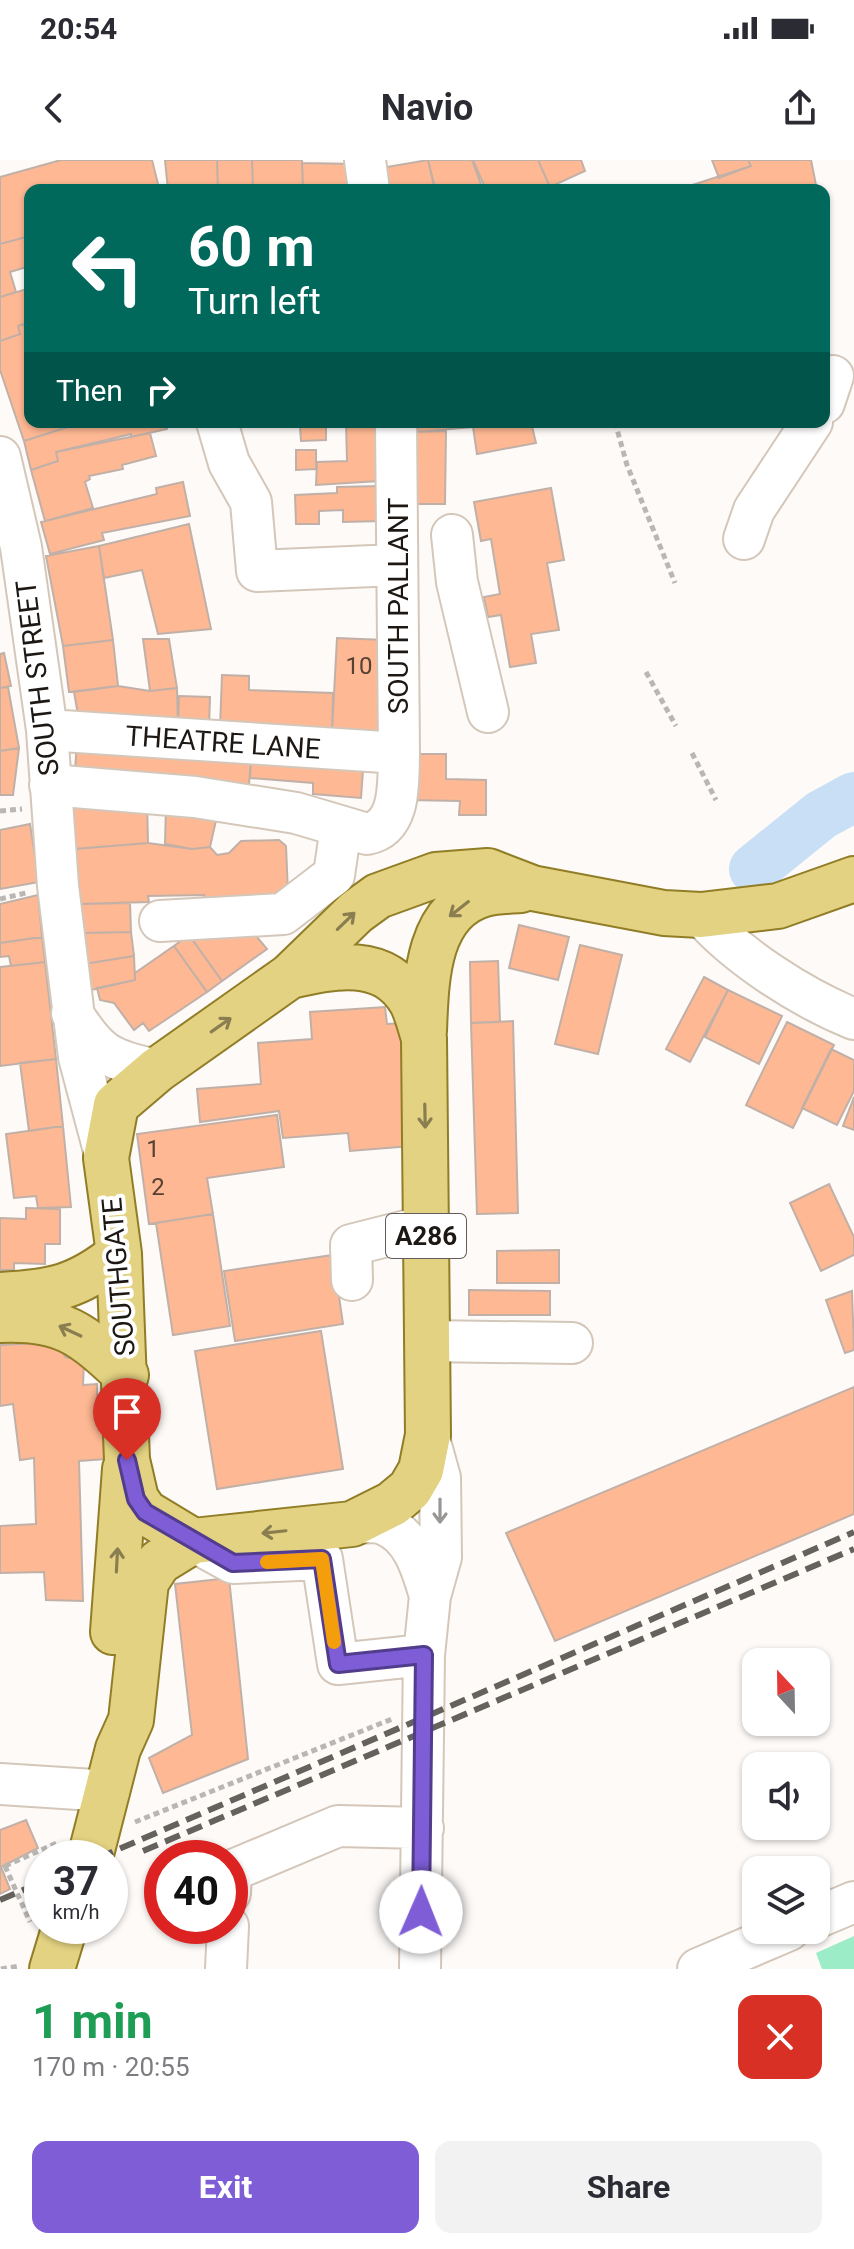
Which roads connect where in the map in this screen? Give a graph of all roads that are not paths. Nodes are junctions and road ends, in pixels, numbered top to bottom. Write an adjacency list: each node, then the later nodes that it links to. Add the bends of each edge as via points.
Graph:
1 (365, 160): 2 (street)
2 (368, 184)
3 (219, 428): 9 (street, via 229,463 251,502 257,571)
4 (396, 428): 9 (street, SOUTH PALLANT)
5 (808, 428): 8 (street, via 754,510)
6 (0, 457): 11 (street, SOUTH STREET, via 21,547)
7 (452, 535): 10 (street, via 457,582)
8 (744, 539)
9 (396, 565): 12 (street, SOUTH PALLANT)
10 (488, 712)
11 (47, 730): 12 (street, THEATRE LANE); 13 (street, SOUTH STREET)
12 (407, 749): 14 (street, via 391,818 379,832)
13 (50, 796): 14 (street, via 195,797 296,813); 20 (street, SOUTHGATE)
14 (341, 827): 18 (street, via 334,875 283,914)
15 (854, 879): 17 (main road, A286, via 778,906)
16 (532, 888): 17 (main road, A286); 19 (main road, A286, one-way to 16, via 378,896 436,875 488,871); 22 (main road, A286, one-way to 22, via 482,894 453,910 426,970)
17 (701, 915): 21 (street, via 725,942 828,1009)
18 (160, 921)
19 (290, 976): 22 (main road, A286, via 349,965 373,969 411,1000); 23 (main road, SOUTHGATE / A286, one-way to 19)
20 (72, 1013): 23 (street, SOUTHGATE, via 93,1046 118,1061); 24 (street, SOUTHGATE, via 81,1070)
21 (854, 1019)
22 (424, 1038): 25 (main road, A286, one-way to 25)
23 (157, 1070): 24 (main road, SOUTHGATE / A286, via 116,1105)
24 (106, 1158): 26 (main road, SOUTHGATE / A286)
25 (426, 1226): 27 (street, via 351,1245); 30 (main road, A286)
26 (119, 1254): 28 (main road, via 90,1278 55,1290); 32 (main road, SOUTHGATE / A286)
27 (352, 1280)
28 (0, 1295)
29 (0, 1320): 32 (main road, one-way to 29, via 74,1330 43,1321)
30 (427, 1341): 31 (street); 33 (main road, A286)
31 (572, 1343)
32 (126, 1375): 34 (main road, SOUTHGATE / A286)
33 (428, 1435): 35 (main road, A286, via 421,1470 410,1489); 37 (street, one-way to 37, via 440,1478 441,1557)
34 (127, 1460): 36 (main road, SOUTHGATE / A286, via 136,1499 145,1512); 39 (main road, A286, one-way to 34, via 109,1708)
35 (352, 1524): 36 (main road, A286, one-way to 36); 37 (street, via 382,1523 401,1536 420,1564)
36 (193, 1541): 38 (street, via 233,1563 322,1559 338,1664); 39 (main road, A286, via 159,1562 146,1582 131,1720)
37 (430, 1596): 38 (street)
38 (424, 1655): 42 (street)
39 (118, 1749): 41 (main road, A286)
40 (7, 1788): 41 (street)
41 (106, 1802): 43 (main road)
42 (423, 1828): 44 (street, via 338,1826); 52 (street)
43 (95, 1840)
44 (248, 1864)
45 (854, 1902): 46 (street)
46 (830, 1912)
47 (41, 1944): 50 (main road)
48 (227, 1944): 51 (street)
49 (780, 1946): 53 (street)
50 (34, 1967)
51 (226, 1969)
52 (420, 1969)
53 (698, 1969)

